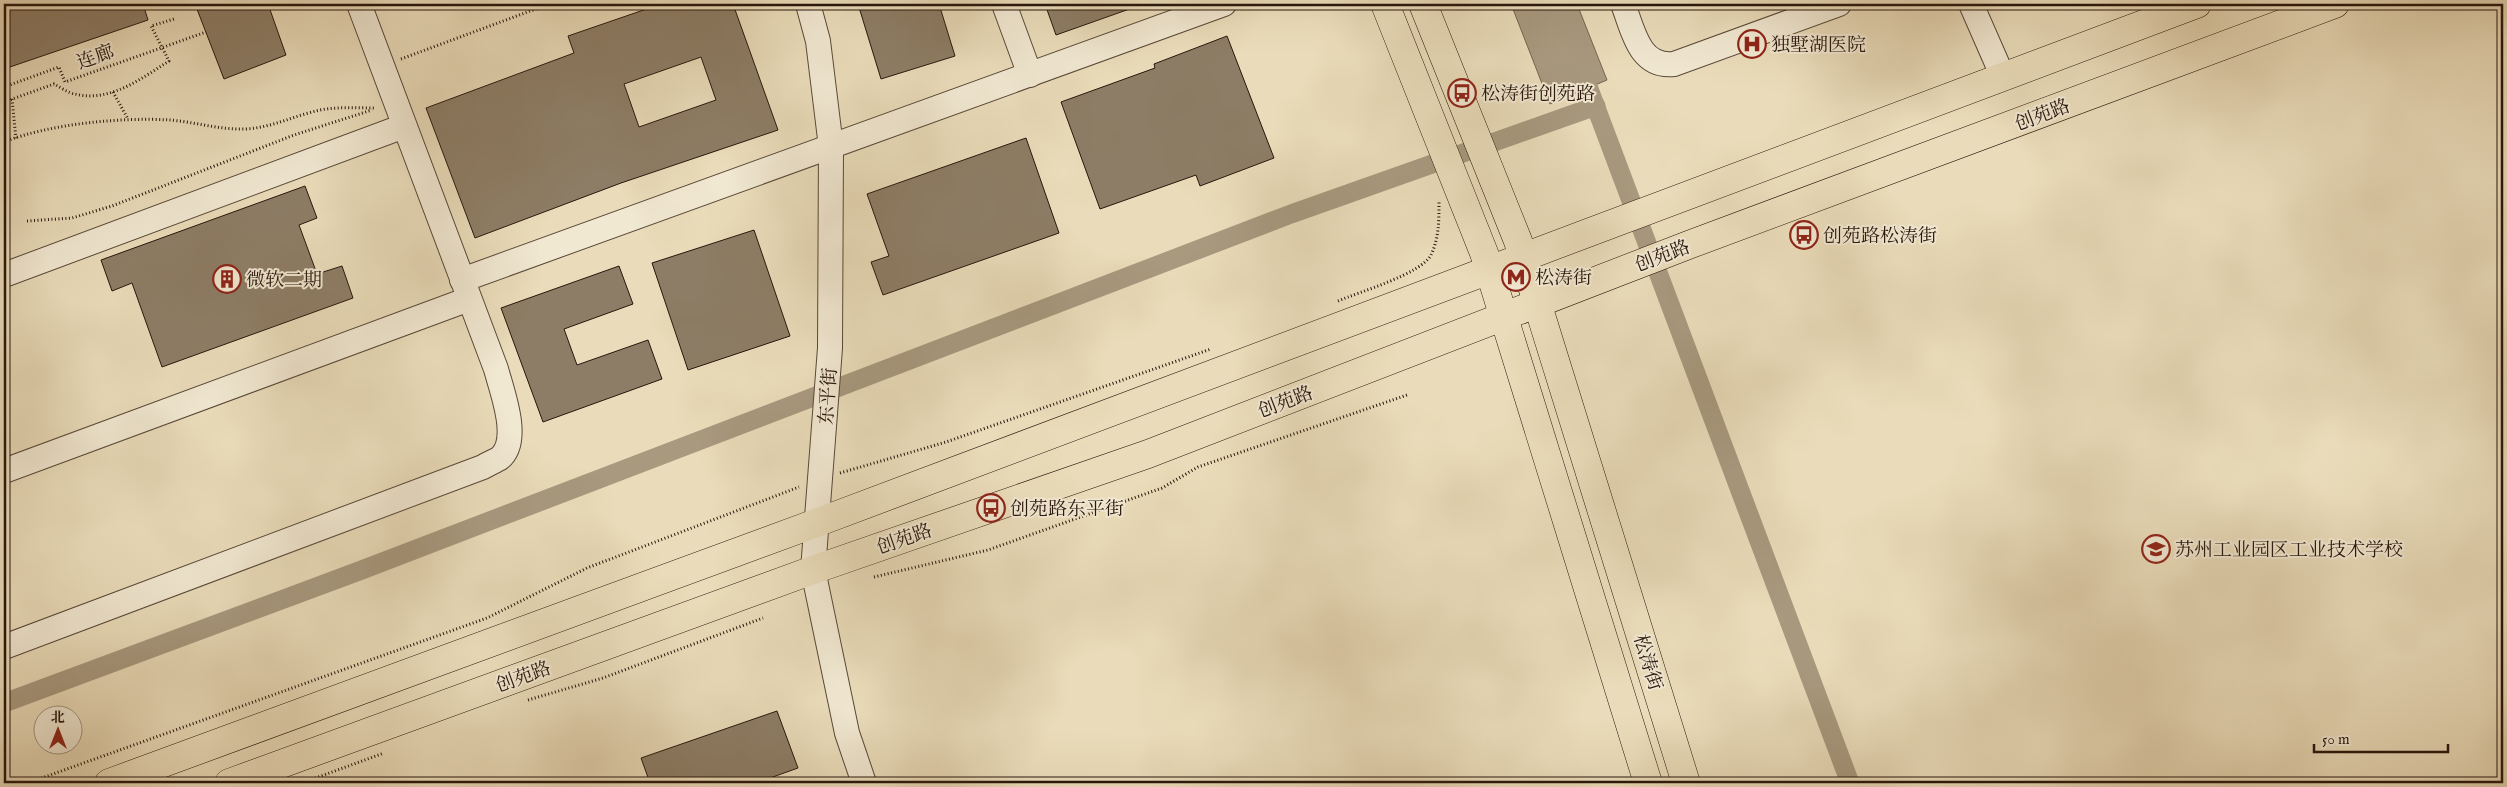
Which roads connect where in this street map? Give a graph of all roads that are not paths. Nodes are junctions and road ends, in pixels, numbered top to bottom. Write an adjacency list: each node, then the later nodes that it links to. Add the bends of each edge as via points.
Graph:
1 (359, 4): 14 (street)
2 (808, 4): 15 (street, 东平街, via 818,41)
3 (1004, 4): 12 (street)
4 (1224, 4): 12 (street)
5 (1385, 4): 17 (main road, 松涛街)
6 (1423, 4): 16 (main road, 松涛街)
7 (1623, 4): 8 (street, via 1642,50 1650,60 1663,65 1674,64)
8 (1839, 4)
9 (2197, 4): 13 (main road)
10 (2335, 4): 20 (main road, 创苑路, via 1691,244)
11 (1973, 9): 13 (street)
12 (1030, 75): 15 (street)
13 (2003, 77): 16 (main road)
14 (404, 126): 18 (street); 19 (street)
15 (832, 147): 19 (street); 23 (street, 东平街, via 830,348)
16 (1524, 259): 17 (main road); 20 (main road, 松涛街)
17 (1490, 271): 21 (main road, 松涛街); 23 (main road)
18 (4, 275)
19 (465, 290): 22 (street); 25 (street, via 496,369 508,416 509,446 500,458)
20 (1537, 305): 21 (main road, 创苑路); 30 (main road, 松涛街)
21 (1504, 317): 24 (main road, 创苑路, via 1148,454); 29 (main road, 松涛街)
22 (4, 471)
23 (816, 523): 24 (street, 东平街); 26 (main road)
24 (813, 570): 27 (main road, 创苑路); 28 (street, 东平街, via 847,732)
25 (4, 647)
26 (110, 783)
27 (229, 783)
28 (864, 783)
29 (1648, 783)
30 (1686, 783)

